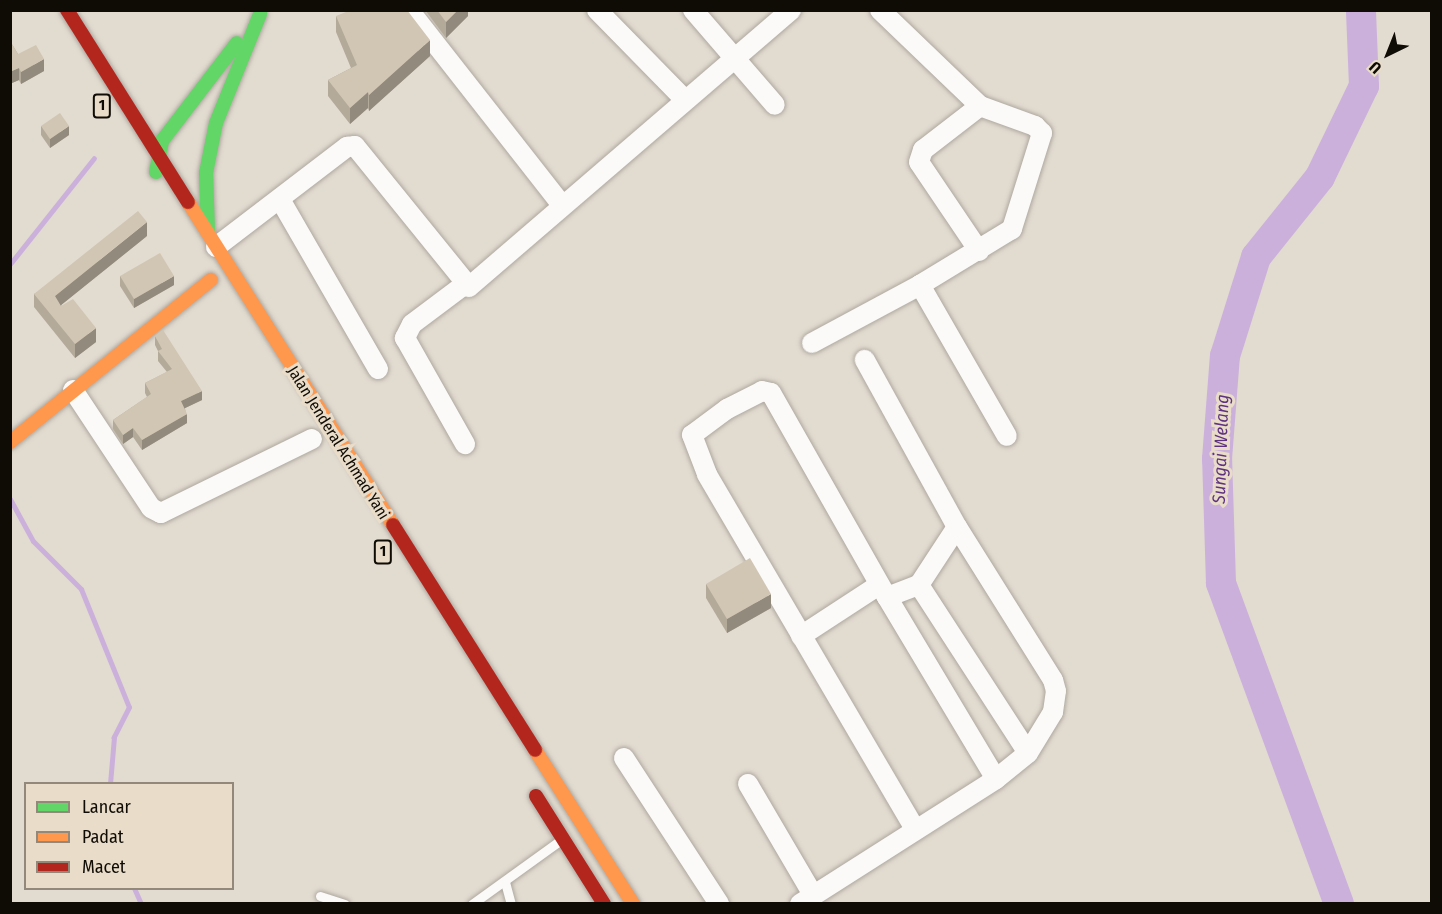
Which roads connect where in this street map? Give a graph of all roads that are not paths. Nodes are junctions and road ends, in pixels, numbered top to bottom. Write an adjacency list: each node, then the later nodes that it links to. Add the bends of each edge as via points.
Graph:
1 (67, 10): 12 (main road, Jalan Jenderal Achmad Yani / 1)
2 (409, 10): 15 (street)
3 (597, 10): 9 (street)
4 (693, 10): 8 (street)
5 (791, 10): 8 (street)
6 (261, 12): 12 (main road, via 180,115); 16 (main road, via 216,123 206,173)
7 (887, 13): 11 (street)
8 (734, 58): 9 (street); 10 (street)
9 (685, 100): 15 (street)
10 (775, 105)
11 (980, 106): 17 (street, via 923,150 919,162); 17 (street, via 1035,126 1042,133 1012,229)
12 (157, 155): 13 (main road, via 157,187); 16 (main road, Jalan Jenderal Achmad Yani / 1)
13 (139, 164)
14 (281, 201): 16 (street); 19 (street, via 347,147 355,146); 23 (street)
15 (561, 204): 19 (street, via 474,284)
16 (212, 240): 38 (main road, Jalan Jenderal Achmad Yani / 1)
17 (979, 251): 20 (street)
18 (202, 264): 24 (main road, via 214,284)
19 (464, 285): 28 (street, via 412,324 405,338)
20 (920, 285): 21 (street); 25 (street)
21 (812, 343)
22 (865, 360): 29 (street)
23 (378, 369)
24 (73, 390): 26 (street, via 151,507 161,513); 27 (main road)
25 (1007, 436)
26 (312, 439)
27 (10, 442)
28 (465, 444)
29 (957, 527): 30 (street); 33 (street, via 1053,680 1053,712)
30 (919, 585): 31 (street); 33 (street)
31 (883, 591): 32 (street); 32 (street, via 771,393 762,391 709,419 692,438 707,474); 36 (street)
32 (801, 636): 39 (street)
33 (1028, 753): 36 (street)
34 (624, 758): 49 (street)
35 (525, 778): 40 (main road)
36 (996, 778): 39 (street)
37 (748, 784): 43 (street)
38 (582, 825): 40 (lane); 48 (main road, Jalan Jenderal Achmad Yani / 1)
39 (915, 829): 43 (street)
40 (563, 838): 41 (lane); 47 (main road)
41 (505, 882): 45 (lane); 46 (lane)
42 (320, 896): 44 (lane)
43 (807, 899)
44 (345, 903)
45 (472, 903)
46 (511, 903)
47 (604, 903)
48 (633, 903)
49 (719, 903)

